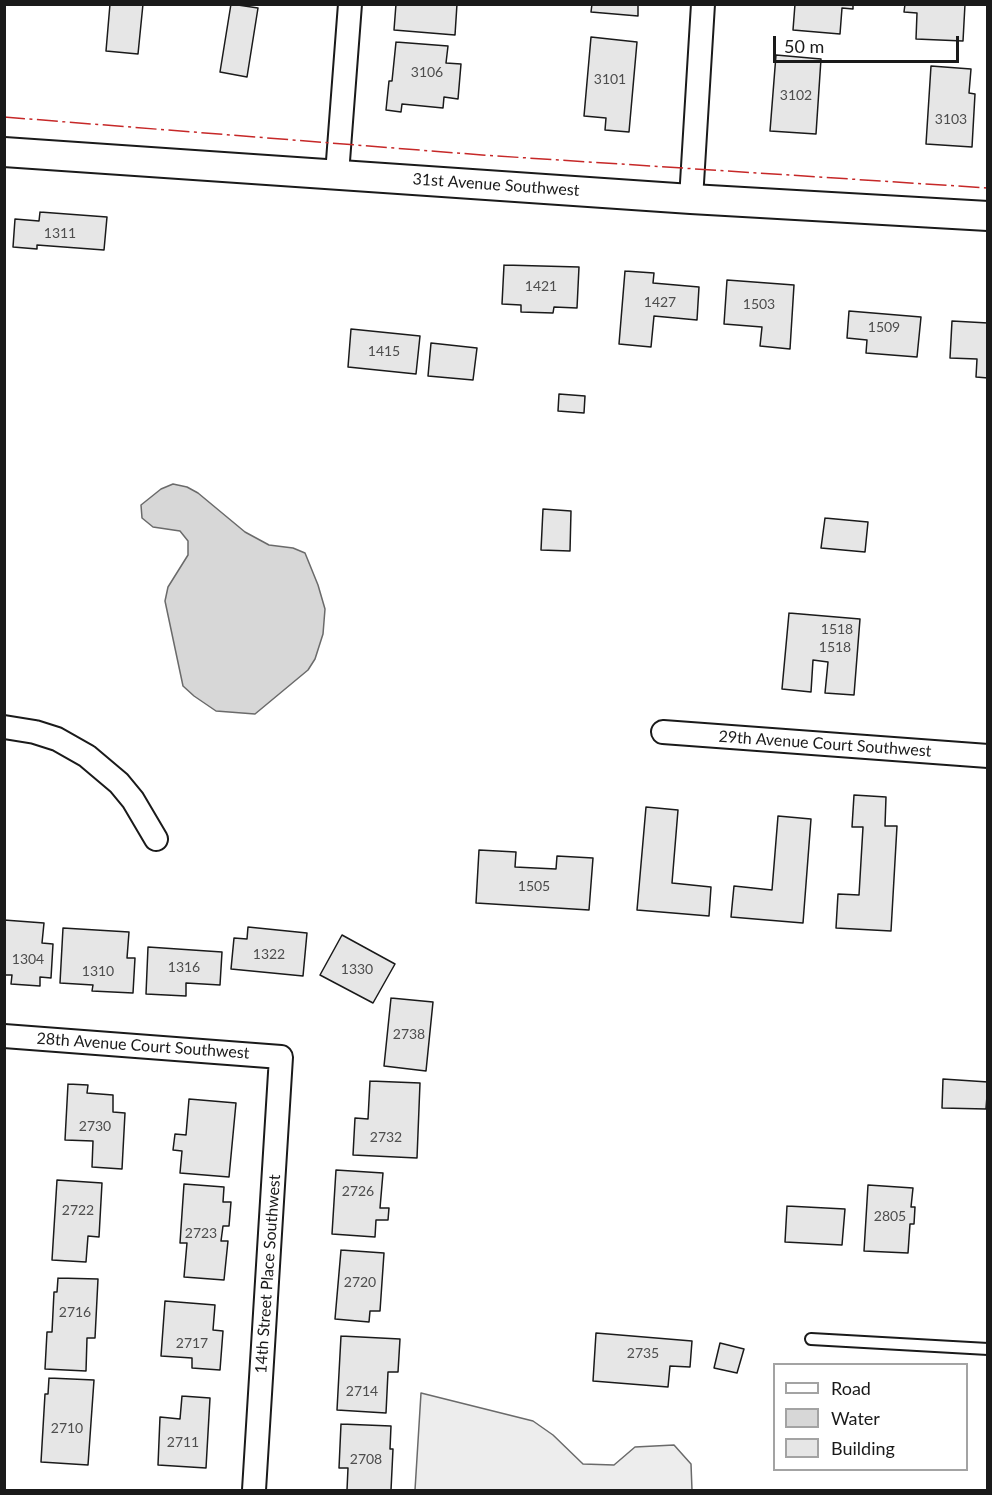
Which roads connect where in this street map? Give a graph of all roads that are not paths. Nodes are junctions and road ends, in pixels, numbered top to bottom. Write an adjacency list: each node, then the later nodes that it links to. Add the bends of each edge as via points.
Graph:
1 (350, 4): 4 (street)
2 (703, 4): 5 (street)
3 (4, 152): 4 (street, 31st Avenue Southwest)
4 (337, 174): 5 (street, 31st Avenue Southwest)
5 (691, 199): 6 (street, 31st Avenue Southwest)
6 (987, 216)
7 (4, 727): 10 (street, via 57,739 87,756 133,800)
8 (663, 732): 9 (street, 29th Avenue Court Southwest)
9 (987, 756)
10 (156, 838)
11 (4, 1036): 12 (street, 28th Avenue Court Southwest)
12 (281, 1057): 15 (street, 14th Street Place Southwest)
13 (811, 1339): 14 (lane)
14 (987, 1349)
15 (254, 1491)

